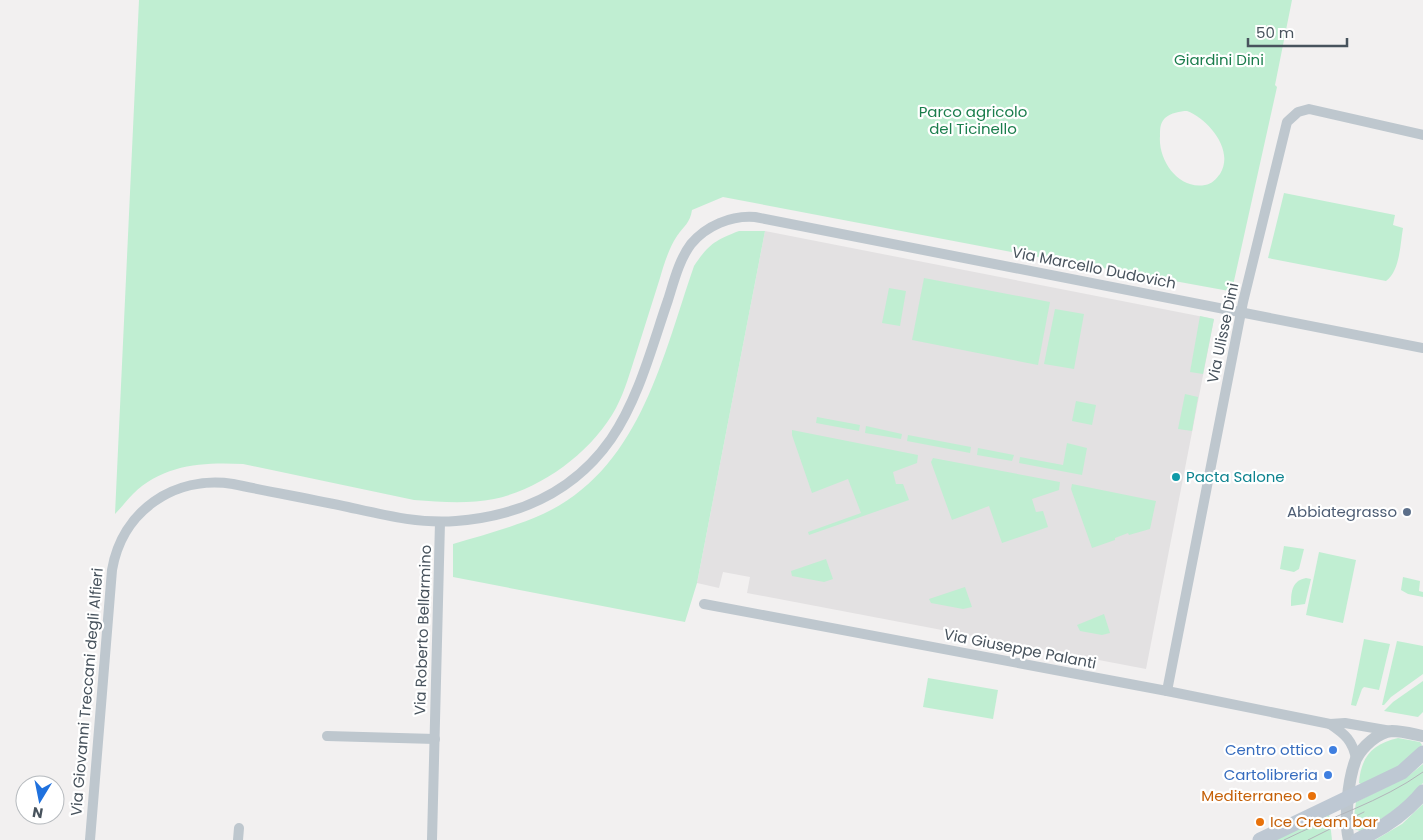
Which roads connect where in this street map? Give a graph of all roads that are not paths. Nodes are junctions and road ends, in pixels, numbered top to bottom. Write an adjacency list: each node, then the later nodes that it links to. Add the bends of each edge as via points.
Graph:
1 (1423, 136): 3 (street, Via Ulisse Dini, via 1316,110 1304,110 1293,115 1288,122)
2 (760, 218): 3 (street, Via Marcello Dudovich); 5 (street, Via Giovanni Treccani degli Alfieri, via 742,216 722,222 692,244 680,262 631,403 611,440 588,467 534,504 496,515)
3 (1241, 313): 4 (street, Via Marcello Dudovich); 7 (street, Via Ulisse Dini)
4 (1423, 348)
5 (440, 522): 12 (street, Via Roberto Bellarmino); 18 (street, Via Giovanni Treccani degli Alfieri, via 412,520 224,482 199,483 176,489 148,506 122,538 112,570)
6 (704, 604): 7 (street, Via Giuseppe Palanti)
7 (1167, 691): 8 (street, Via Giuseppe Palanti)
8 (1330, 724): 9 (street, Via Giuseppe Palanti, via 1345,723); 14 (street, via 1349,739)
9 (1392, 731): 11 (street); 14 (street, via 1371,741)
10 (327, 736): 12 (street)
11 (1423, 736)
12 (435, 739): 20 (street, Via Roberto Bellarmino)
13 (1423, 753): 16 (main road, via 1402,772)
14 (1356, 759): 16 (street)
15 (1423, 792): 23 (main road, via 1382,828)
16 (1348, 798): 21 (main road); 22 (street, via 1346,821)
17 (239, 828): 19 (street)
18 (90, 840)
19 (238, 840)
20 (432, 840)
21 (1260, 840)
22 (1349, 840)
23 (1358, 840)

